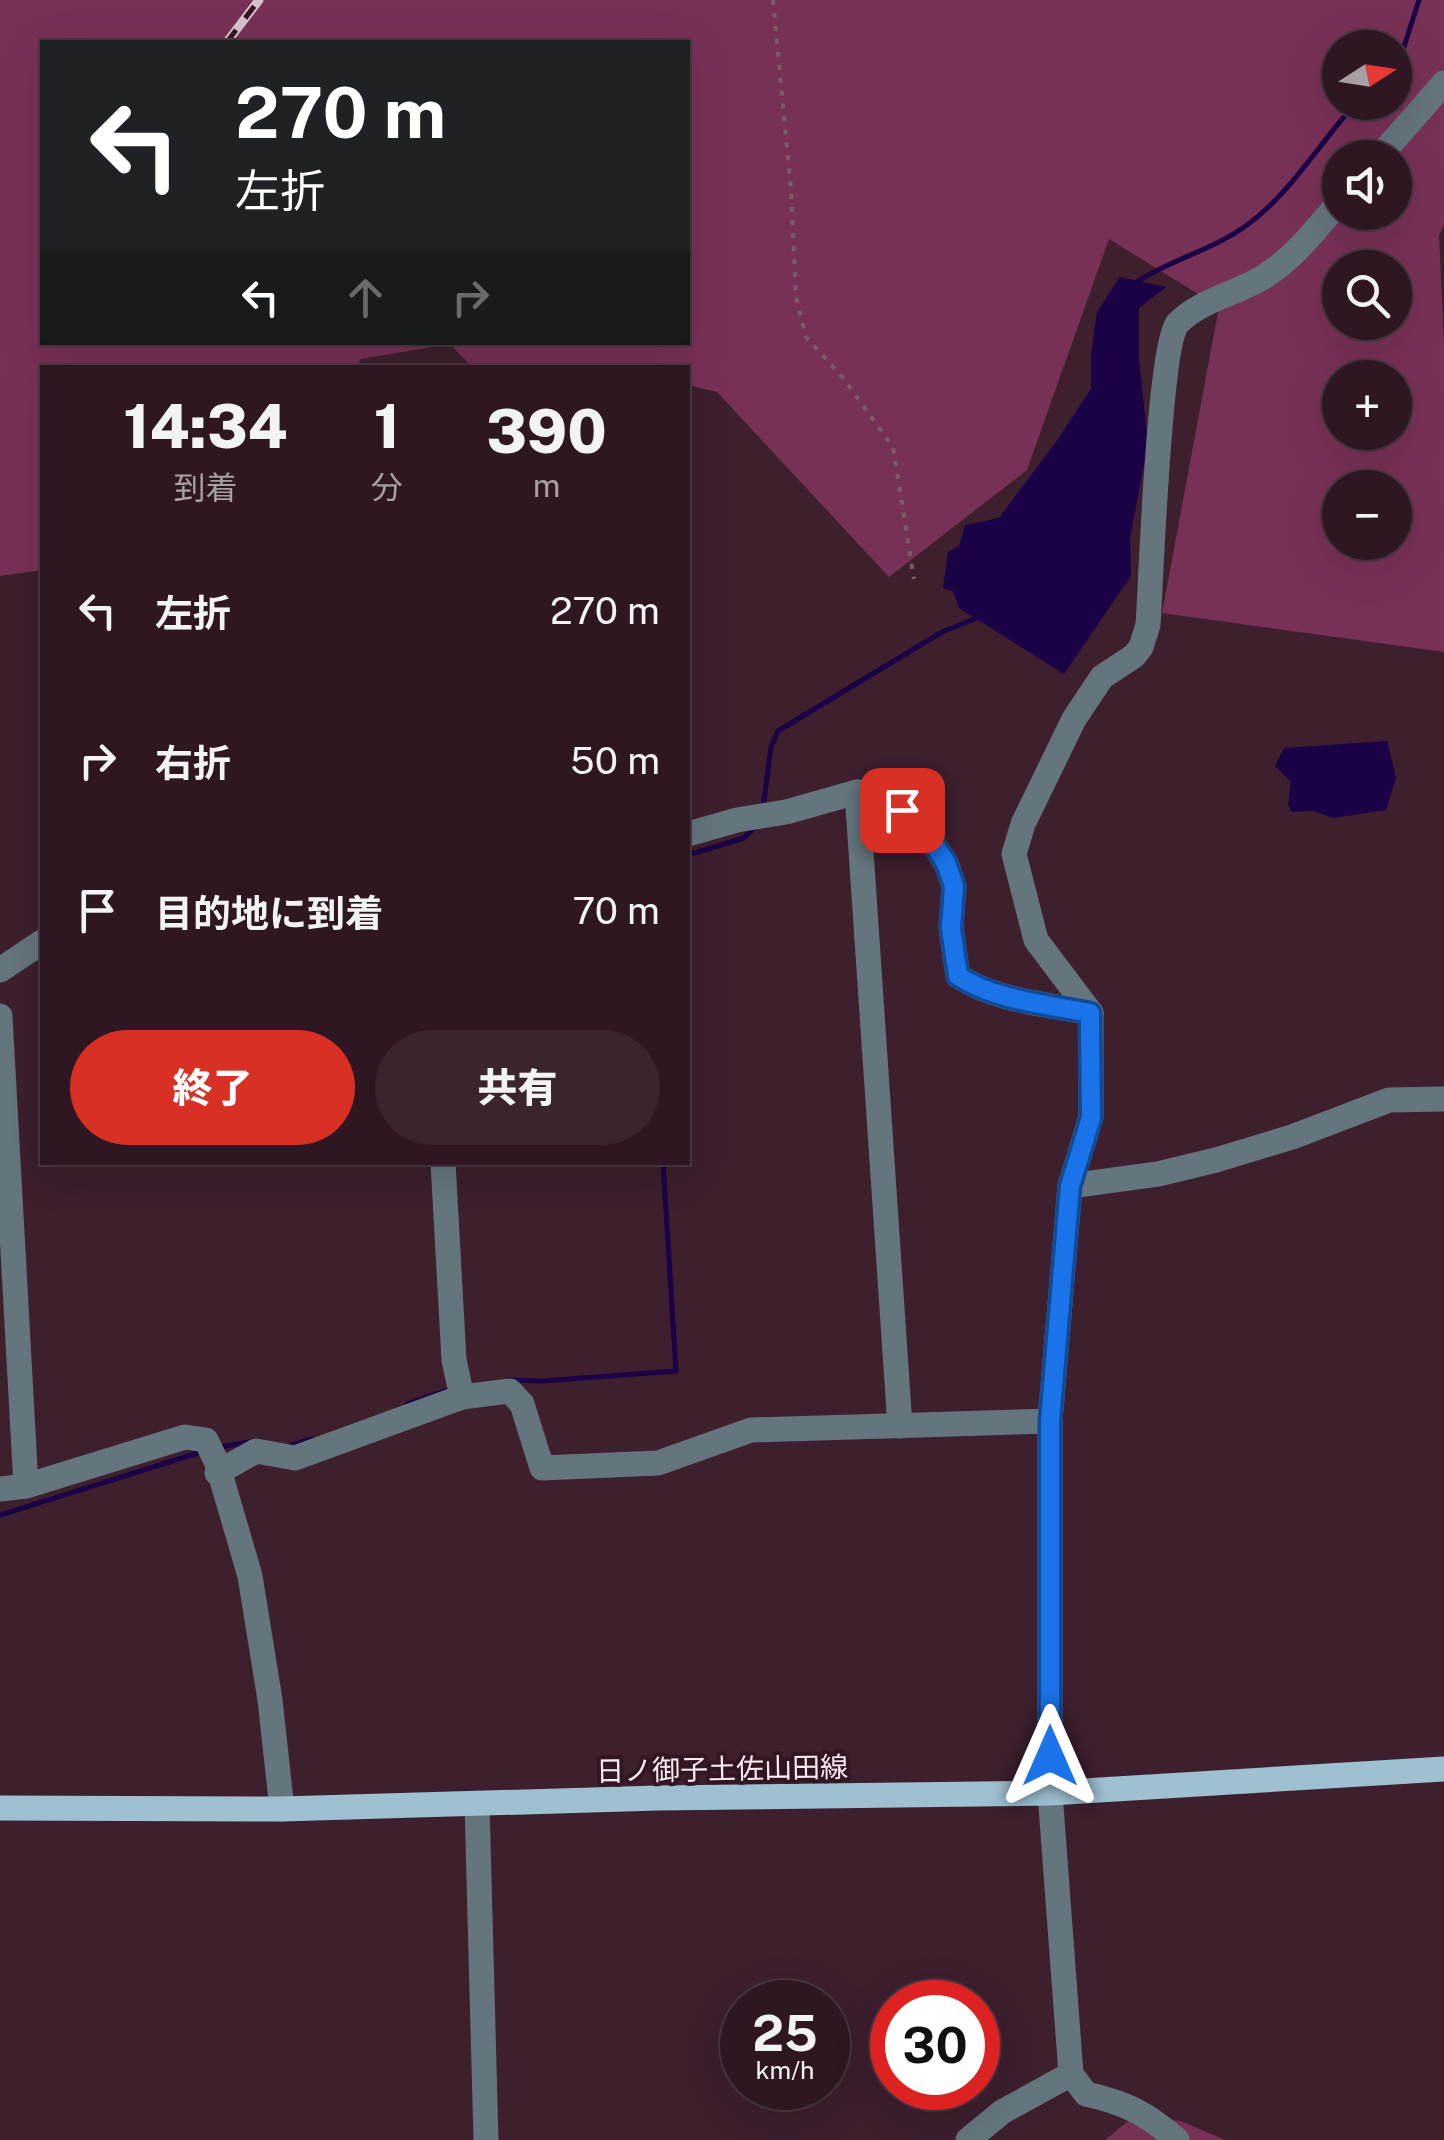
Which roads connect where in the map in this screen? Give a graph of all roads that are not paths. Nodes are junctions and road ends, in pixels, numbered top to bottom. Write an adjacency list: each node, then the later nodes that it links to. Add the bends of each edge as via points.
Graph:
1 (1444, 83): 2 (street)
2 (1394, 140)
3 (1322, 222): 8 (street, via 1263,278 1177,324 1162,402 1148,625 1134,656 1102,676 1074,719 1014,854 1036,940)
4 (856, 792): 5 (street); 8 (street, via 882,793 926,832 946,863 954,886 958,976 1002,996); 15 (street)
5 (690, 833)
6 (40, 943): 7 (street)
7 (0, 970)
8 (1090, 1013): 12 (street, via 1091,1118)
9 (0, 1020): 17 (street)
10 (1444, 1099): 12 (street, via 1389,1100 1216,1160)
11 (443, 1165): 13 (street)
12 (1070, 1186): 14 (street)
13 (462, 1397): 15 (street, via 510,1391 522,1404 542,1468 658,1464 751,1430); 16 (street, via 295,1458 256,1451)
14 (1050, 1421): 15 (street); 20 (street)
15 (900, 1426)
16 (213, 1459): 17 (street, via 186,1438); 23 (street, via 250,1576)
17 (26, 1486): 18 (street)
18 (0, 1489)
19 (1444, 1769): 20 (main road, 日ノ御子土佐山田線)
20 (1050, 1793): 21 (main road, 日ノ御子土佐山田線); 24 (street)
21 (477, 1804): 23 (main road, 日ノ御子土佐山田線); 25 (street)
22 (0, 1808): 23 (main road, 日ノ御子土佐山田線)
23 (282, 1808)
24 (1071, 2074): 26 (street, via 1002,2112); 27 (street, via 1086,2094 1150,2116)
25 (486, 2140)
26 (968, 2140)
27 (1177, 2140)

